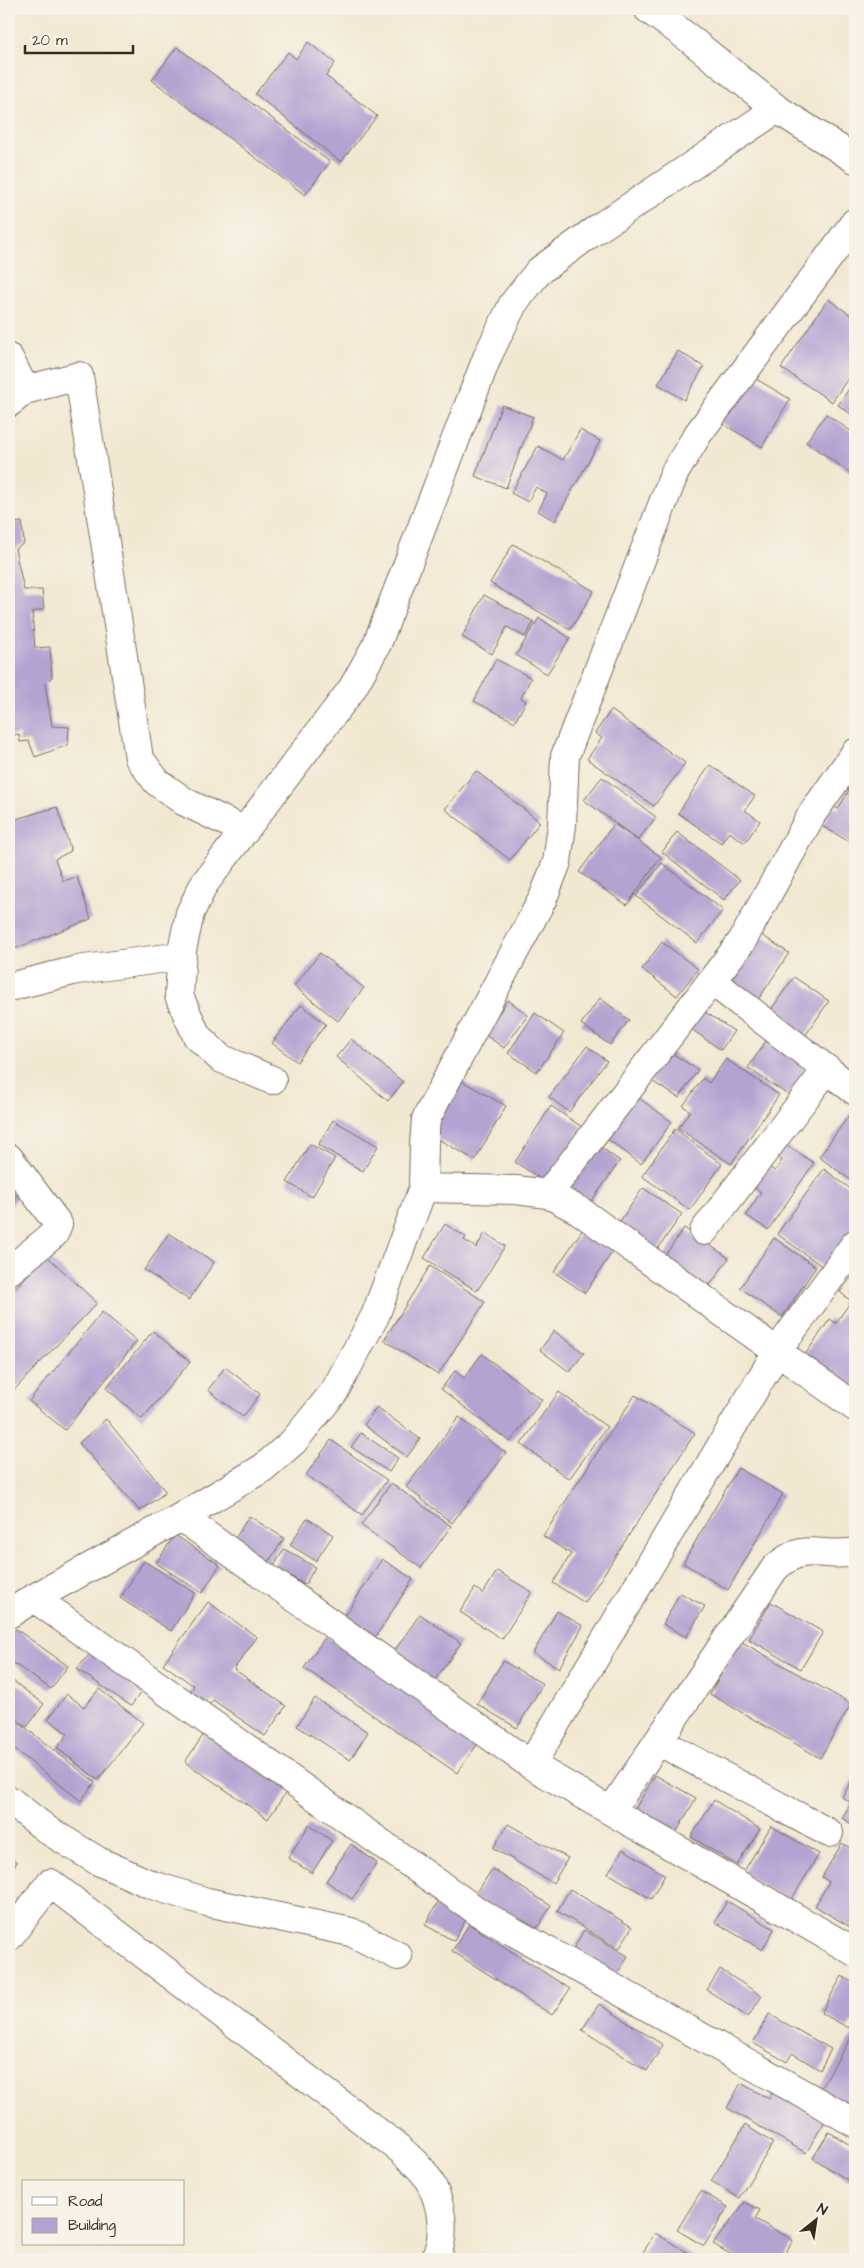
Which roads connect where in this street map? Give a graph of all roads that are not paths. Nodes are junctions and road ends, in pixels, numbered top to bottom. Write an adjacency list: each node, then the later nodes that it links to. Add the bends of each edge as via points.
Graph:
1 (648, 9): 2 (street)
2 (777, 109): 3 (street); 8 (street, via 539,271 513,304 488,355 377,644 352,689)
3 (855, 159)
4 (855, 222): 16 (street, via 698,434 675,472 565,756 558,862 543,898 426,1119)
5 (9, 358): 6 (street)
6 (17, 397): 8 (street, via 79,376 139,758 157,782 185,802)
7 (855, 753): 10 (street, via 812,814 742,941)
8 (245, 831): 9 (street, via 204,884 190,914)
9 (182, 956): 11 (street, via 77,970); 13 (street, via 179,996 197,1036 220,1058)
10 (712, 981): 12 (street); 17 (street)
11 (9, 987)
12 (826, 1069): 14 (street); 18 (street)
13 (272, 1080)
14 (855, 1091)
15 (9, 1158): 20 (street, via 58,1224 54,1234)
16 (423, 1188): 17 (street); 23 (street, via 375,1316 334,1392 292,1442 263,1468)
17 (548, 1194): 21 (street, via 580,1211)
18 (704, 1231)
19 (855, 1244): 21 (street)
20 (9, 1271)
21 (778, 1350): 22 (street); 28 (street)
22 (855, 1407)
23 (181, 1517): 25 (street); 28 (street)
24 (855, 1552): 27 (street, via 804,1551 787,1557 775,1568)
25 (34, 1598): 26 (street); 37 (street, via 480,1913)
26 (9, 1614)
27 (658, 1741): 30 (street); 31 (street)
28 (531, 1765): 30 (street)
29 (9, 1800): 32 (street)
30 (611, 1811): 35 (street)
31 (829, 1833)
32 (76, 1848): 33 (street); 36 (street, via 152,1885 207,1902 351,1932)
33 (50, 1883): 34 (street); 38 (street, via 400,2149 427,2176 441,2208 441,2246)
34 (9, 1937)
35 (855, 1952)
36 (398, 1956)
37 (855, 2123)
38 (435, 2259)

